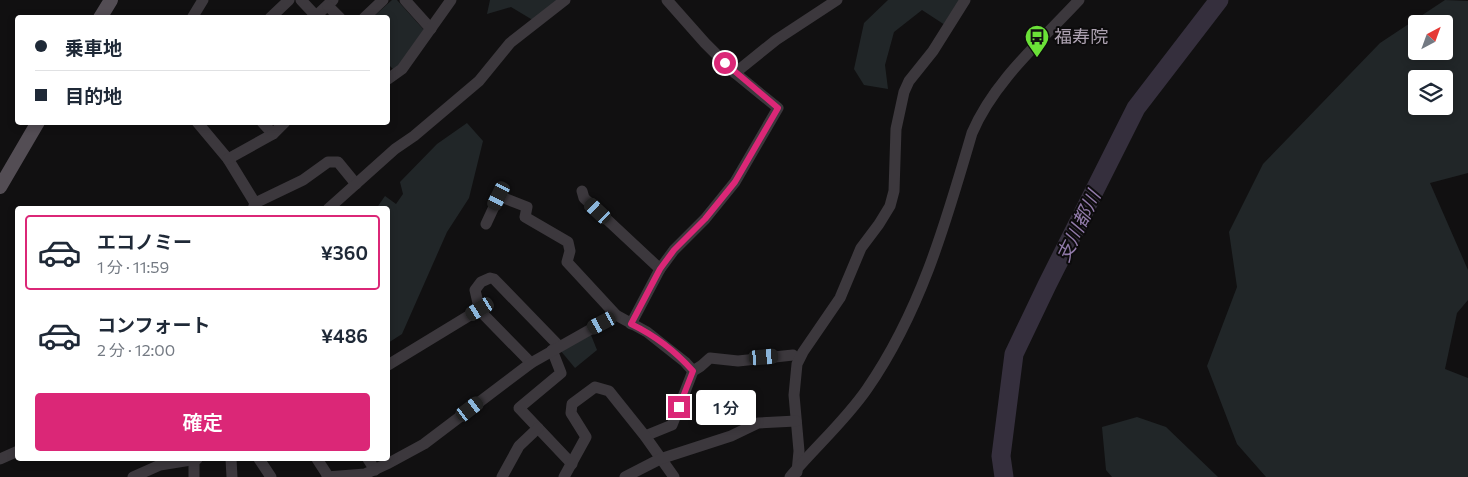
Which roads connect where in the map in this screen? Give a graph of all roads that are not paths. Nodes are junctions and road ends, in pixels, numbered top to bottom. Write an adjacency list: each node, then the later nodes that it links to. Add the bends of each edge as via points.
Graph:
1 (111, 0): 14 (main road)
2 (203, 0): 15 (street)
3 (289, 0): 16 (street)
4 (301, 0): 17 (street)
5 (383, 0): 20 (street)
6 (405, 0): 21 (street)
7 (451, 0): 21 (street)
8 (565, 0): 30 (street, via 510,43 479,81)
9 (668, 0): 22 (street)
10 (837, 0): 22 (street, via 776,40)
11 (965, 0): 45 (street, via 904,92 896,130 894,191 890,206 861,248 840,298 797,364)
12 (1079, 0): 59 (street, via 1016,68 979,117 936,251 910,316 868,388)
13 (331, 3): 18 (street); 19 (street)
14 (102, 15)
15 (194, 15)
16 (273, 15)
17 (315, 15)
18 (317, 15)
19 (338, 15)
20 (367, 15)
21 (431, 29): 23 (street, via 402,69)
22 (735, 73): 36 (street, via 778,108 735,182)
23 (390, 78)
24 (36, 125): 31 (main road)
25 (200, 125): 29 (street)
26 (265, 125): 28 (street)
27 (282, 125): 28 (street)
28 (273, 134): 29 (street)
29 (228, 159): 33 (street)
30 (356, 184): 33 (street, via 338,162 328,162 304,180); 34 (street)
31 (0, 187)
32 (582, 191): 36 (street, via 584,198)
33 (254, 206)
34 (331, 206)
35 (486, 224): 38 (street, via 499,196 527,207 525,217 568,242 567,262)
36 (660, 269): 39 (street)
37 (480, 309): 40 (street, via 475,290 481,282 494,279); 42 (street); 43 (street)
38 (616, 315): 39 (street); 40 (street)
39 (631, 324): 44 (street, via 647,332)
40 (555, 348): 42 (street); 46 (street, via 561,373 519,408)
41 (793, 355): 44 (street, via 738,361 710,358)
42 (531, 363): 58 (street, via 424,444)
43 (390, 364)
44 (693, 371): 47 (street, via 672,425)
45 (796, 421): 50 (street, via 758,423 731,436); 59 (street, via 799,450)
46 (538, 428): 57 (street); 65 (street, via 519,446)
47 (645, 436): 50 (street); 57 (street, via 609,392 595,387 572,404 571,413 586,436)
48 (15, 452): 49 (street)
49 (0, 459)
50 (660, 459): 67 (street); 68 (street)
51 (183, 461): 61 (street, via 160,465)
52 (194, 461): 62 (street)
53 (231, 461): 63 (street)
54 (260, 461): 64 (street)
55 (318, 461): 60 (street)
56 (369, 461): 58 (street)
57 (572, 464): 66 (street)
58 (375, 470): 60 (street, via 365,474)
59 (794, 474)
60 (328, 476)
61 (133, 477)
62 (194, 477)
63 (232, 477)
64 (270, 477)
65 (502, 477)
66 (564, 477)
67 (625, 477)
68 (674, 477)

